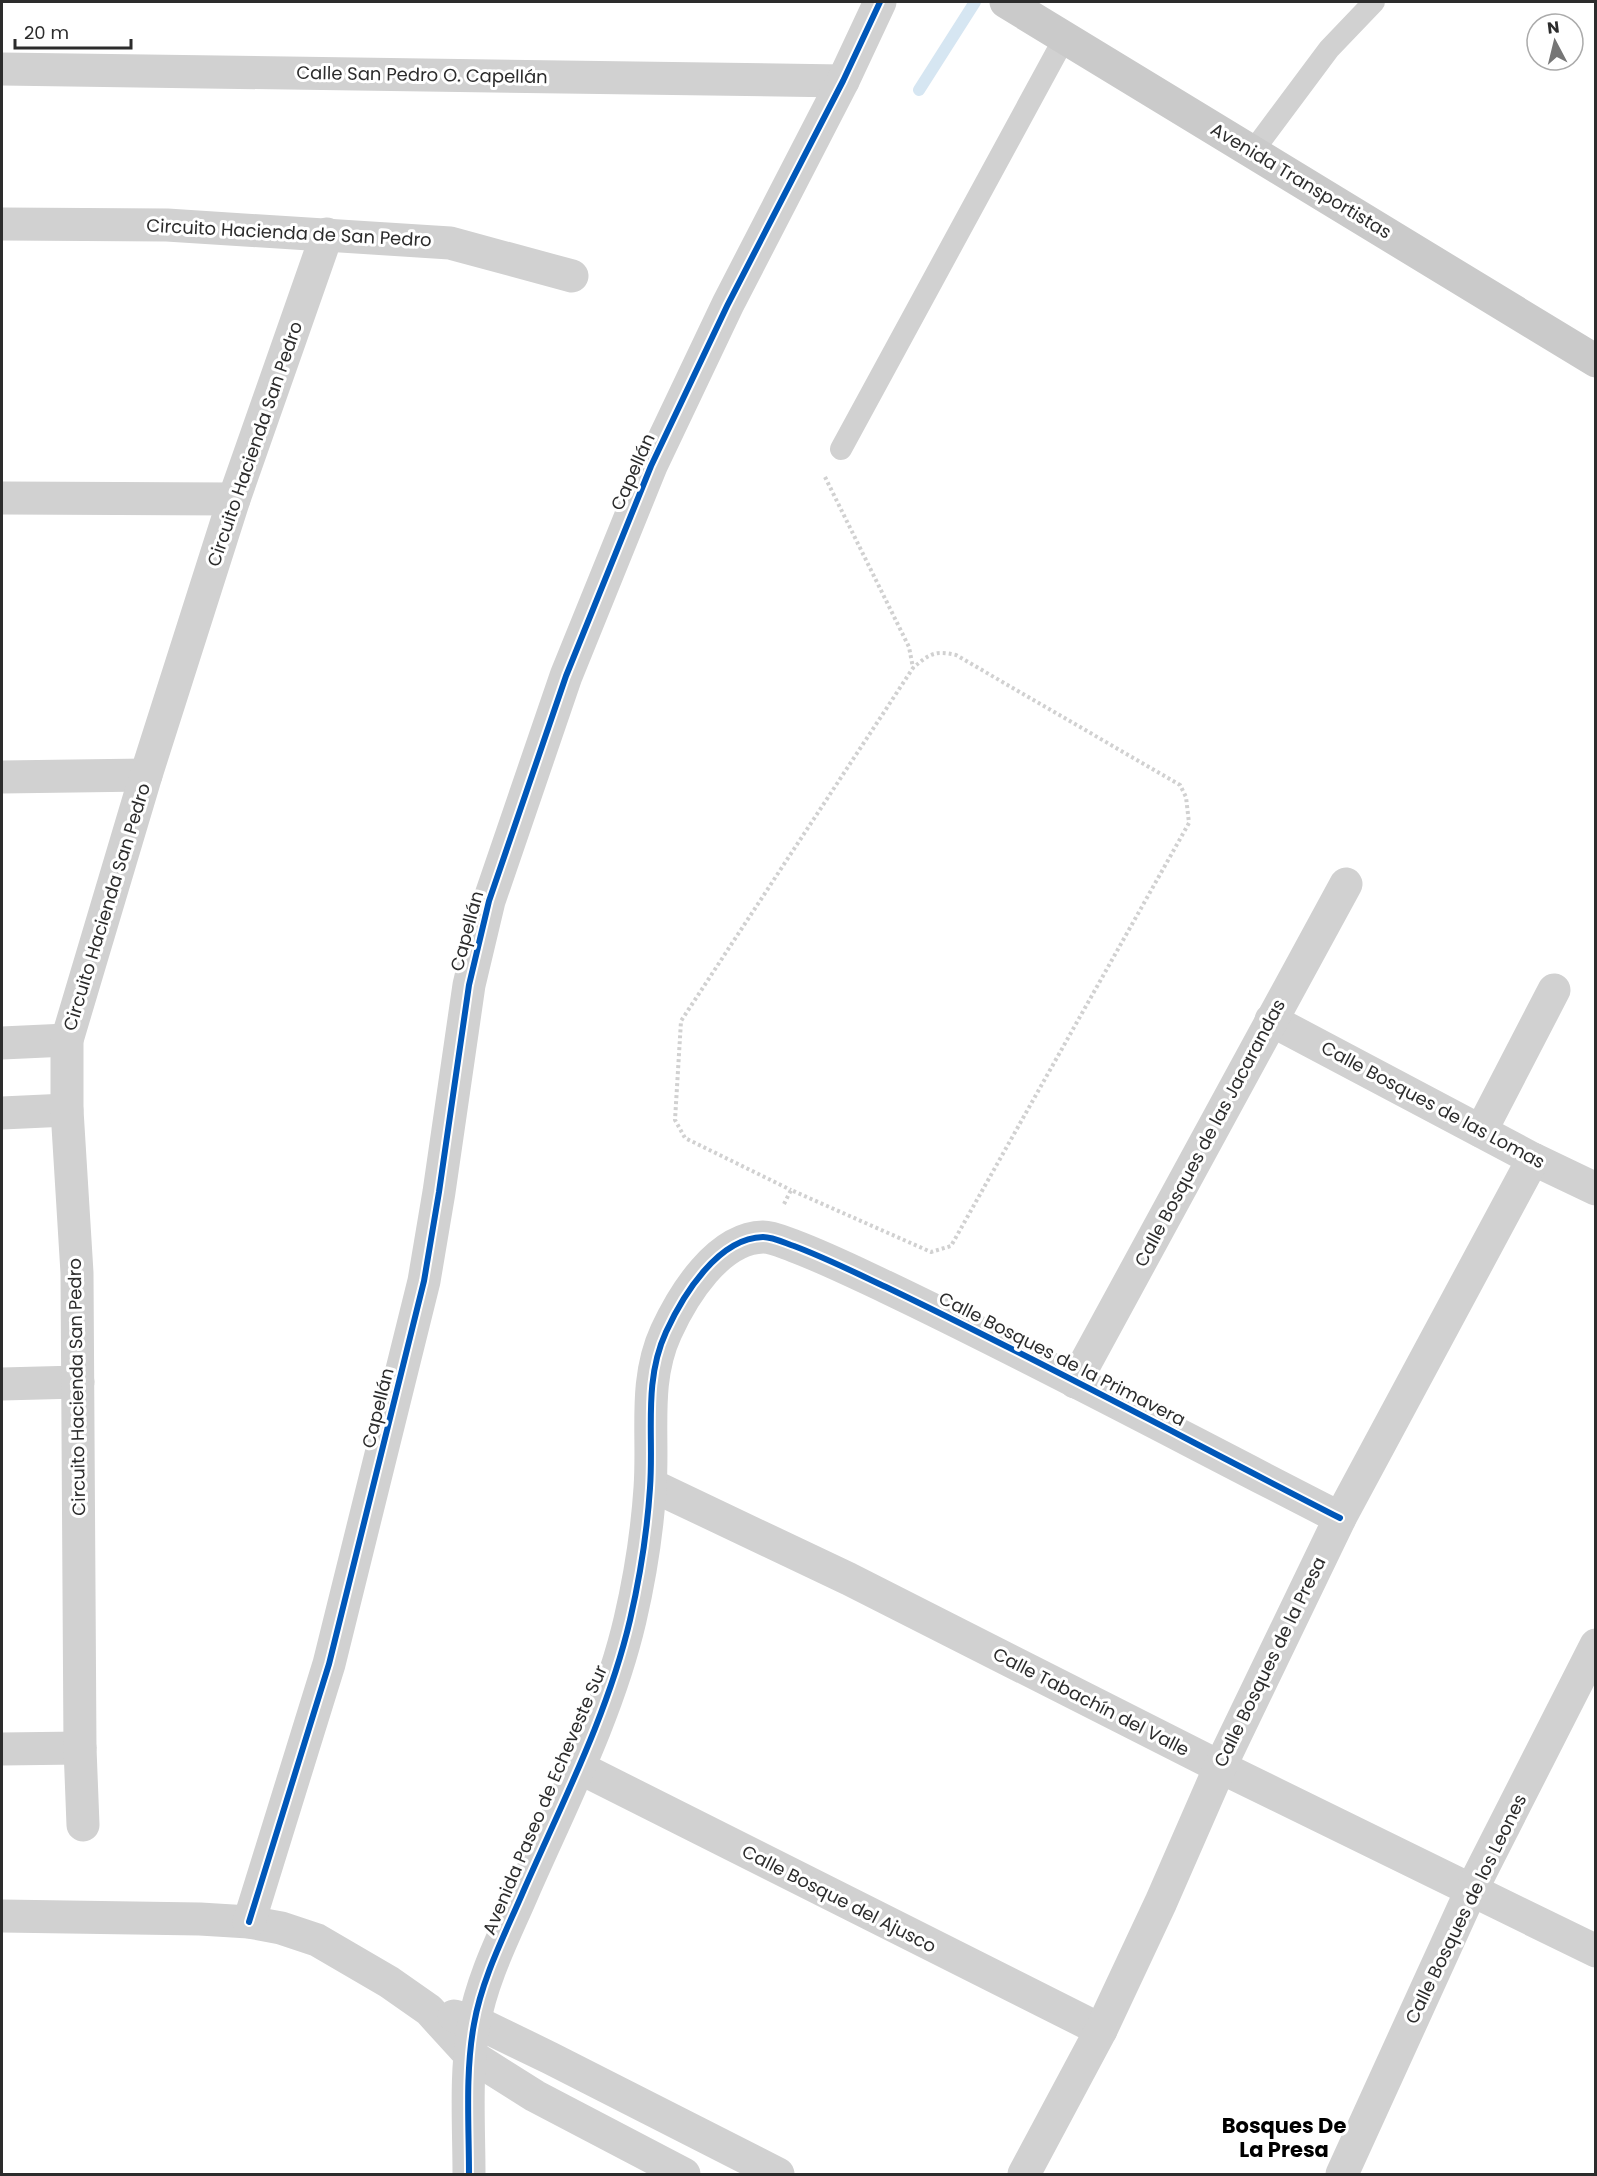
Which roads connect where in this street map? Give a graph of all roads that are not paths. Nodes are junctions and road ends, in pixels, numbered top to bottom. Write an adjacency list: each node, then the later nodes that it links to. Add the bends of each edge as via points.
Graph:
1 (880, 2): 6 (street, Capellán)
2 (1006, 2): 4 (street, Avenida Transportistas)
3 (1374, 2): 7 (lane, via 1329,49)
4 (1065, 37): 7 (street, Avenida Transportistas); 12 (lane)
5 (2, 69): 6 (street, Calle San Pedro O. Capellán)
6 (843, 81): 41 (street, Capellán, via 728,304 651,466 566,676 489,901 469,985 424,1281 329,1664)
7 (1253, 151): 11 (street, Avenida Transportistas)
8 (2, 224): 9 (street, Circuito Hacienda de San Pedro, via 167,225)
9 (327, 234): 10 (street, Circuito Hacienda de San Pedro, via 450,243); 14 (street, Circuito Hacienda San Pedro)
10 (572, 276)
11 (1596, 361)
12 (841, 449)
13 (2, 498): 14 (street)
14 (234, 500): 15 (street, Circuito Hacienda San Pedro)
15 (146, 775): 16 (street); 20 (street, Circuito Hacienda San Pedro)
16 (2, 777)
17 (1346, 884): 19 (street, Calle Bosques de las Jacarandas)
18 (1554, 990): 24 (street)
19 (1271, 1020): 24 (street, Calle Bosques de las Lomas); 29 (street, Calle Bosques de las Jacarandas)
20 (67, 1040): 21 (street); 22 (street, Circuito Hacienda San Pedro)
21 (2, 1043)
22 (67, 1110): 23 (street); 28 (street, Circuito Hacienda San Pedro, via 77,1273)
23 (2, 1113)
24 (1481, 1131): 25 (street, Calle Bosques de las Lomas)
25 (1533, 1159): 26 (street, Calle Bosques de las Lomas); 32 (street, Calle Bosques de la Presa)
26 (1596, 1189)
27 (766, 1237): 29 (street, Calle Bosques de la Primavera, via 818,1255); 31 (street, Avenida Paseo de Echeveste Sur, via 744,1240 725,1249 683,1300 665,1333 650,1397)
28 (78, 1382): 30 (street); 35 (street, Circuito Hacienda San Pedro)
29 (1075, 1382): 32 (street, Calle Bosques de la Primavera)
30 (2, 1384)
31 (651, 1485): 36 (street, Avenida Paseo de Echeveste Sur, via 642,1564 624,1643); 37 (street, Calle Tabachín del Valle, via 860,1585)
32 (1340, 1518): 37 (street, Calle Bosques de la Presa)
33 (1596, 1646): 39 (street, Calle Bosques de los Leones)
34 (2, 1749): 35 (street)
35 (80, 1749): 38 (street, Circuito Hacienda San Pedro)
36 (578, 1767): 44 (street, Avenida Paseo de Echeveste Sur, via 503,1937); 45 (street, Calle Bosque del Ajusco)
37 (1220, 1767): 39 (street, Calle Tabachín del Valle); 45 (street, Calle Bosques de la Presa)
38 (83, 1825)
39 (1471, 1891): 42 (street, Calle Tabachín del Valle); 51 (street, Calle Bosques de los Leones)
40 (2, 1916): 41 (street)
41 (249, 1922): 43 (street, via 317,1940)
42 (1596, 1952)
43 (429, 2010): 44 (street); 46 (street)
44 (474, 2022): 46 (street, Avenida Paseo de Echeveste Sur); 49 (street)
45 (1101, 2030): 50 (street, Calle Bosques de la Presa)
46 (470, 2055): 47 (street, Avenida Paseo de Echeveste Sur); 48 (street, via 535,2096)
47 (469, 2175)
48 (684, 2175)
49 (778, 2175)
50 (1024, 2175)
51 (1342, 2175)

